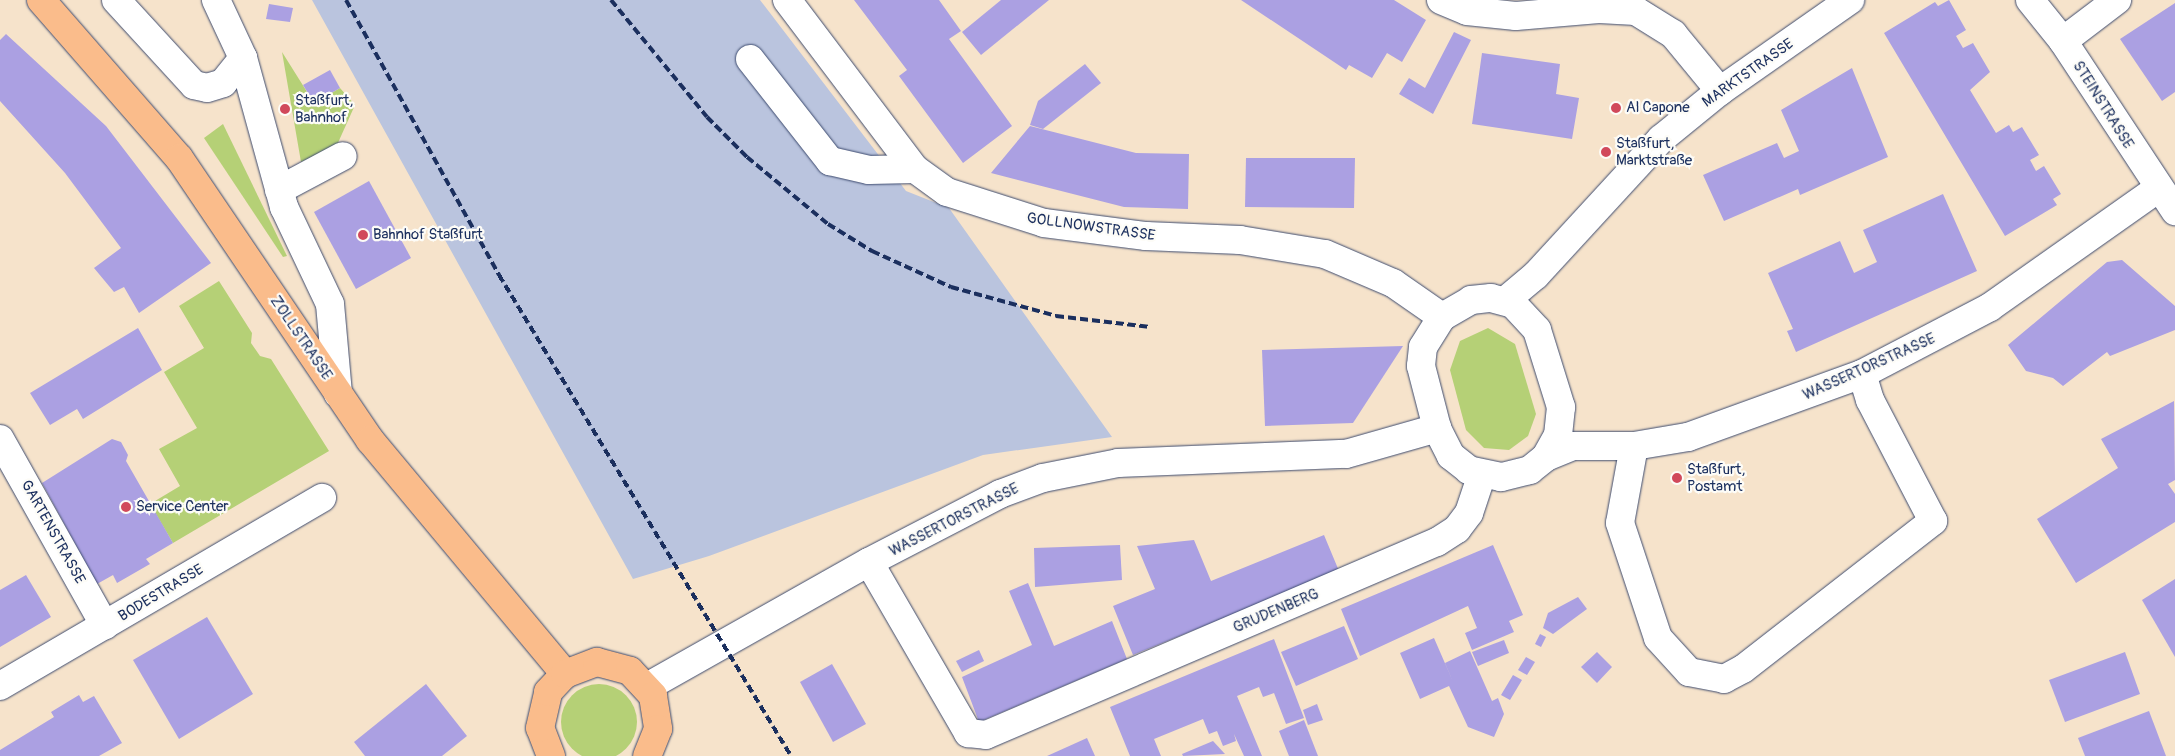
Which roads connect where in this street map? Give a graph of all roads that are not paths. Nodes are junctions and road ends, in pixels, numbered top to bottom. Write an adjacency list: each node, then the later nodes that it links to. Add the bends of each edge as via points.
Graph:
1 (41, 0): 21 (main road, ZOLLSTRASSE, via 179,158)
2 (116, 0): 10 (street, via 194,85 207,88 223,83)
3 (216, 0): 10 (street)
4 (787, 0): 14 (street, GOLLNOWSTRASSE)
5 (1441, 0): 12 (street, via 1467,11 1516,16 1599,9 1636,11 1673,34)
6 (1850, 0): 12 (street, MARKTSTRASSE)
7 (2030, 0): 9 (street, STEINSTRASSE)
8 (2117, 0): 9 (street)
9 (2063, 42): 15 (street, STEINSTRASSE)
10 (243, 58): 16 (street)
11 (750, 59): 14 (street, via 830,161 869,170)
12 (1720, 91): 18 (street, MARKTSTRASSE, via 1661,139 1536,275)
13 (343, 156): 16 (street)
14 (915, 169): 19 (street, GOLLNOWSTRASSE, via 947,192 1044,223 1146,236 1249,241 1325,254 1393,283)
15 (2157, 189): 17 (street, STEINSTRASSE); 20 (street, WASSERTORSTRASSE, via 1990,306)
16 (279, 190): 21 (street, via 330,304)
17 (2175, 210)
18 (1505, 301): 19 (street, via 1471,300); 25 (street, via 1530,320 1551,363 1561,422)
19 (1442, 317): 22 (street, via 1421,354 1423,379)
20 (1862, 374): 24 (street, WASSERTORSTRASSE, via 1688,437); 24 (street, via 1870,400 1933,522 1743,669 1724,679 1689,672 1658,638 1620,523)
21 (338, 394): 30 (main road, ZOLLSTRASSE, via 386,461)
22 (1437, 428): 26 (street, via 1451,456); 28 (street, WASSERTORSTRASSE, via 1346,454 1142,461 1064,472 1000,494)
23 (0, 439): 29 (street, GARTENSTRASSE)
24 (1634, 446): 25 (street, WASSERTORSTRASSE, via 1573,446)
25 (1546, 457): 26 (street, WASSERTORSTRASSE, via 1522,473)
26 (1482, 474): 28 (street, GRUDENBERG, via 1469,513 1458,529 1437,542 986,735 968,733)
27 (322, 498): 29 (street, BODESTRASSE)
28 (870, 562): 32 (street, WASSERTORSTRASSE)
29 (105, 626): 31 (street, BODESTRASSE)
30 (565, 674): 32 (main road, via 586,664 608,663 630,671); 33 (main road, via 548,692 540,715 543,740)
31 (0, 686)
32 (647, 687): 34 (main road, via 658,718)
33 (551, 756)
34 (647, 756)

